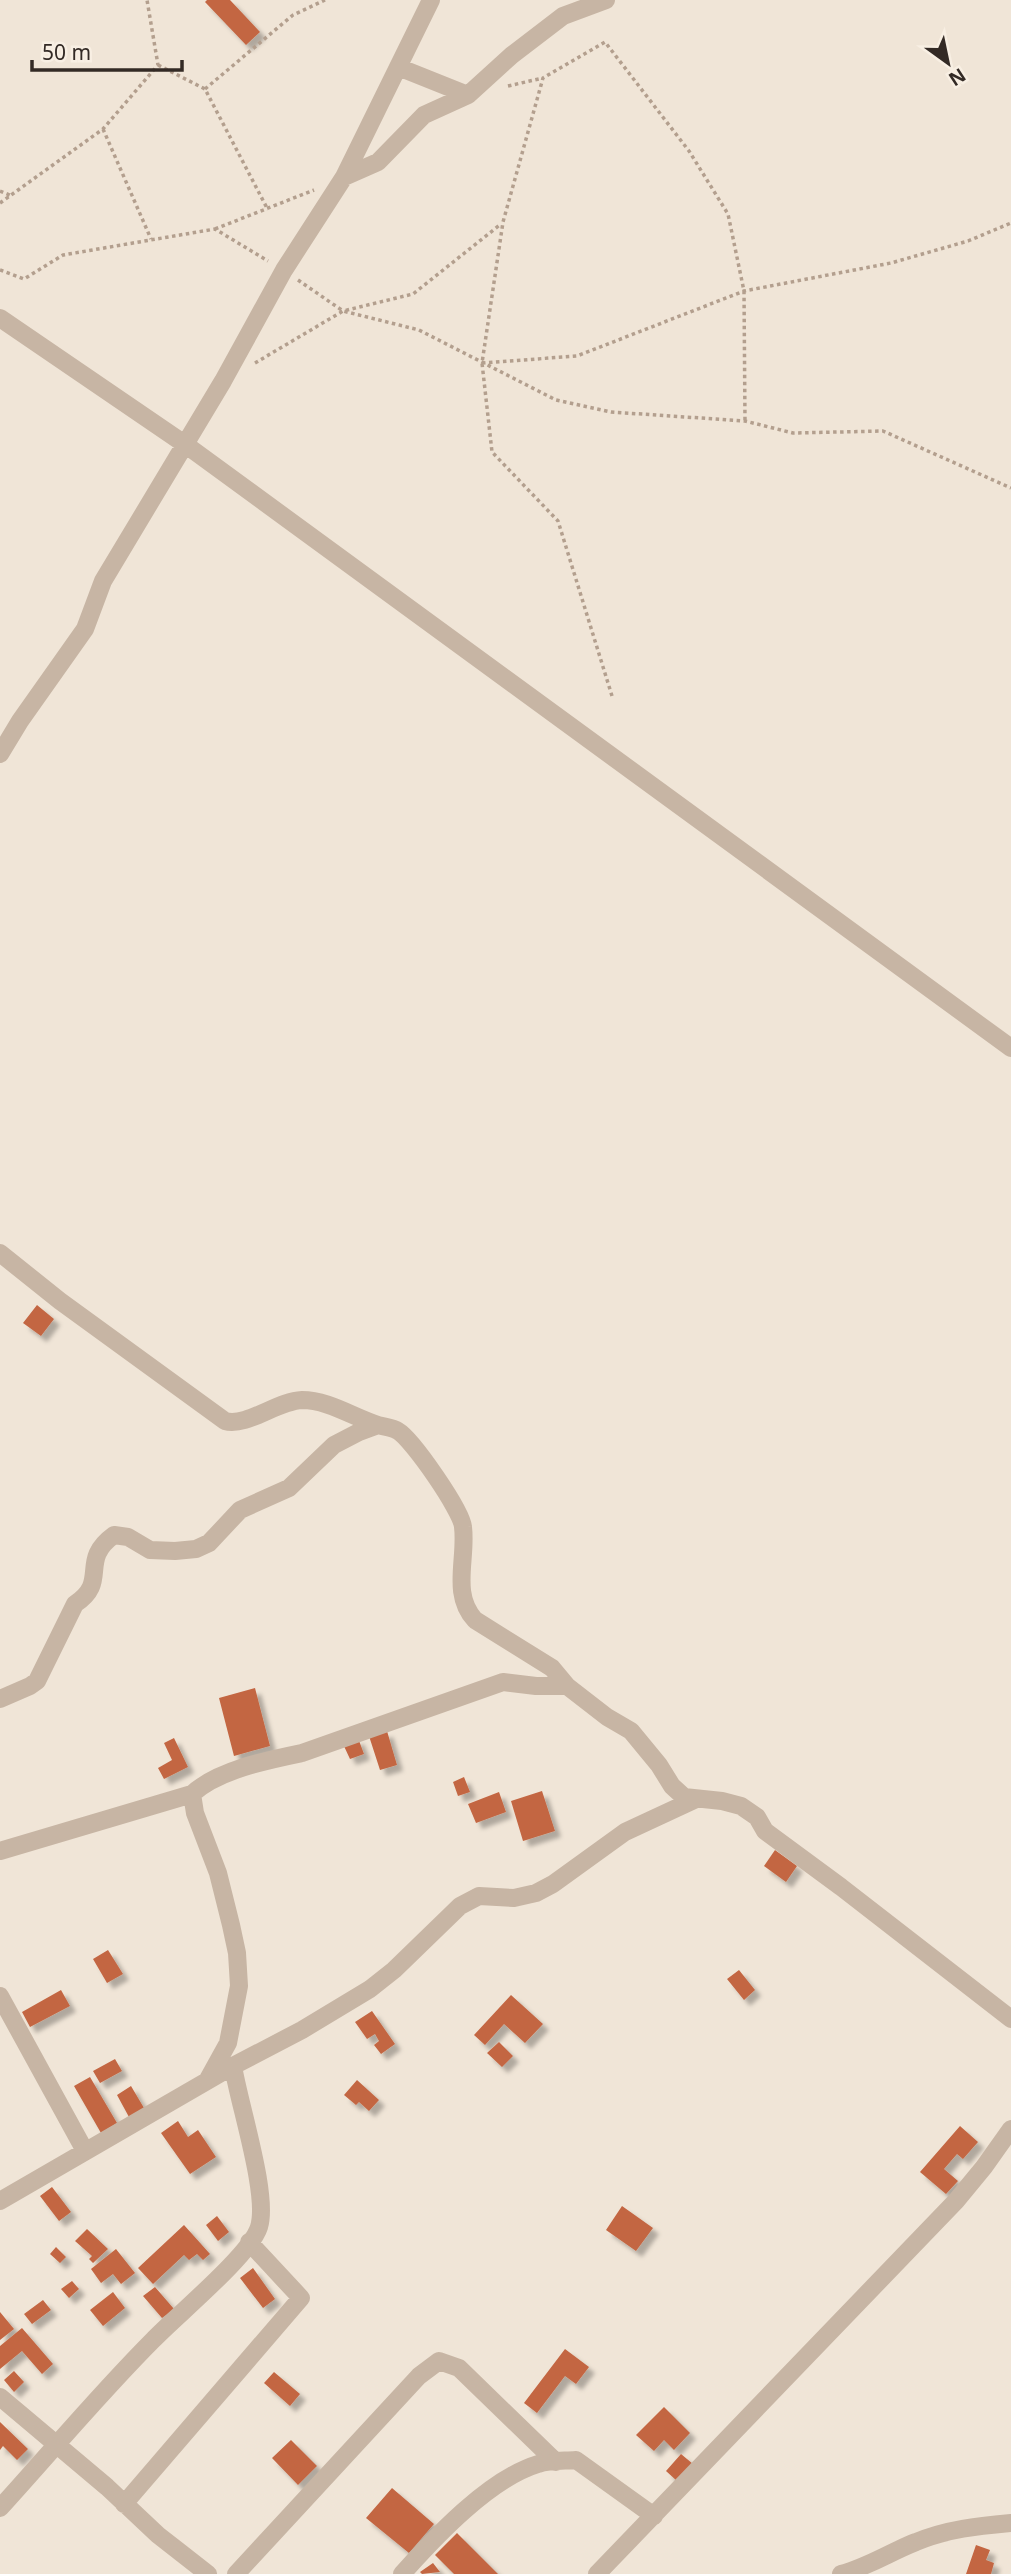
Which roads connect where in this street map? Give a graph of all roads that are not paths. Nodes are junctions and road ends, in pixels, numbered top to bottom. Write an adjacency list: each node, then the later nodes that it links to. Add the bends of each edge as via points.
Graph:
1 (431, 0): 3 (street)
2 (606, 0): 4 (street, via 563,16)
3 (398, 67): 4 (street); 5 (street)
4 (468, 95): 5 (street, via 424,115 378,162)
5 (344, 177): 7 (street, via 284,270)
6 (0, 318): 7 (street)
7 (186, 445): 8 (street, via 103,580 85,629); 9 (street)
8 (0, 754)
9 (1011, 1048)
10 (0, 1253): 11 (street, via 225,1421 238,1422 300,1400 324,1404)
11 (378, 1425): 12 (street, via 400,1431 447,1492 464,1525 462,1597 466,1611 552,1668); 13 (street, via 334,1445 289,1488 240,1510 209,1543 197,1549 150,1550 128,1537 114,1535 102,1544 93,1564 92,1587 75,1604 42,1673 30,1686)
12 (567, 1686): 14 (street, via 502,1682 206,1782); 15 (street, via 631,1731 672,1786 684,1797)
13 (0, 1699)
14 (192, 1794): 16 (street); 20 (street, via 232,1925 239,1986 228,2043)
15 (696, 1799): 18 (street, via 741,1806 757,1817 765,1831); 19 (street, via 625,1832 536,1893 514,1898 479,1896 460,1906 370,1989)
16 (0, 1851)
17 (0, 1996): 22 (street)
18 (1011, 2020)
19 (233, 2066): 20 (street); 24 (street, via 260,2192 259,2228)
20 (207, 2081): 22 (street)
21 (1011, 2129): 30 (street, via 956,2201)
22 (85, 2151): 23 (street)
23 (0, 2202)
24 (249, 2242): 26 (street); 28 (street, via 301,2298)
25 (0, 2397): 26 (street)
26 (57, 2446): 28 (street); 29 (street)
27 (556, 2462): 30 (street, via 576,2460); 33 (street, via 459,2368 439,2361 419,2376); 34 (street, via 538,2463 494,2486)
28 (124, 2504): 32 (street)
29 (0, 2508)
30 (654, 2515): 35 (street)
31 (1011, 2522): 36 (street, via 953,2529)
32 (208, 2574)
33 (236, 2574)
34 (402, 2574)
35 (597, 2574)
36 (841, 2574)

